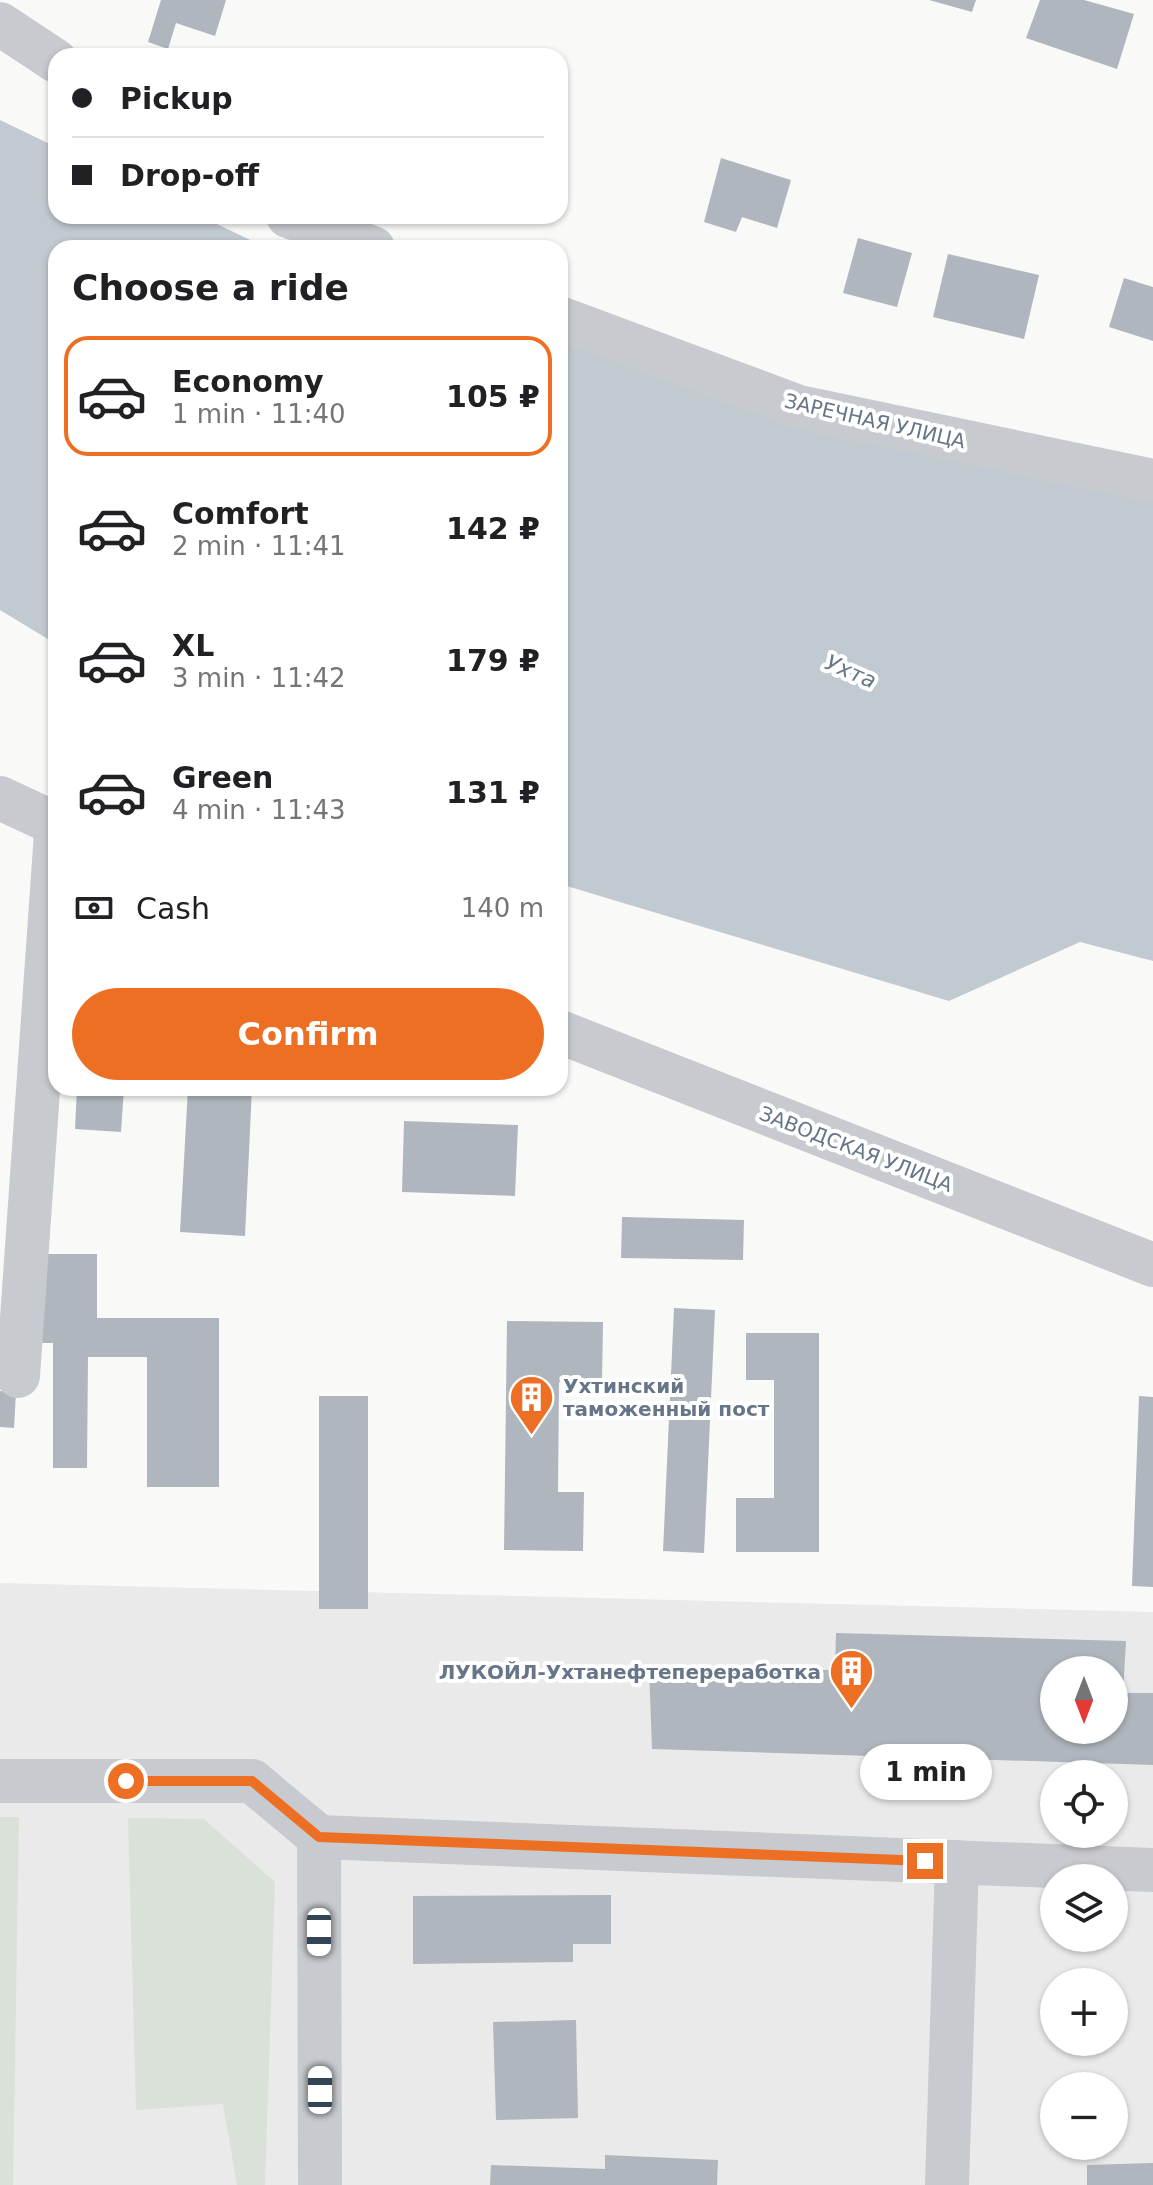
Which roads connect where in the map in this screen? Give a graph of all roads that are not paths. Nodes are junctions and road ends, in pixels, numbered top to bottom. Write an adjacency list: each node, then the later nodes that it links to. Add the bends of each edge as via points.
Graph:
1 (0, 24): 2 (street)
2 (48, 56)
3 (309, 224): 4 (street)
4 (352, 240)
5 (568, 321): 6 (street, ЗАРЕЧНАЯ УЛИЦА, via 799,407)
6 (1153, 481)
7 (0, 798): 8 (street)
8 (48, 820)
9 (48, 947): 12 (street)
10 (568, 1035): 11 (street, ЗАВОДСКАЯ УЛИЦА)
11 (1153, 1265)
12 (18, 1376)
13 (0, 1781): 14 (street, via 252,1781)
14 (319, 1837): 15 (street); 17 (street)
15 (957, 1862): 16 (street); 18 (street)
16 (1153, 1870)
17 (320, 2185)
18 (947, 2185)

